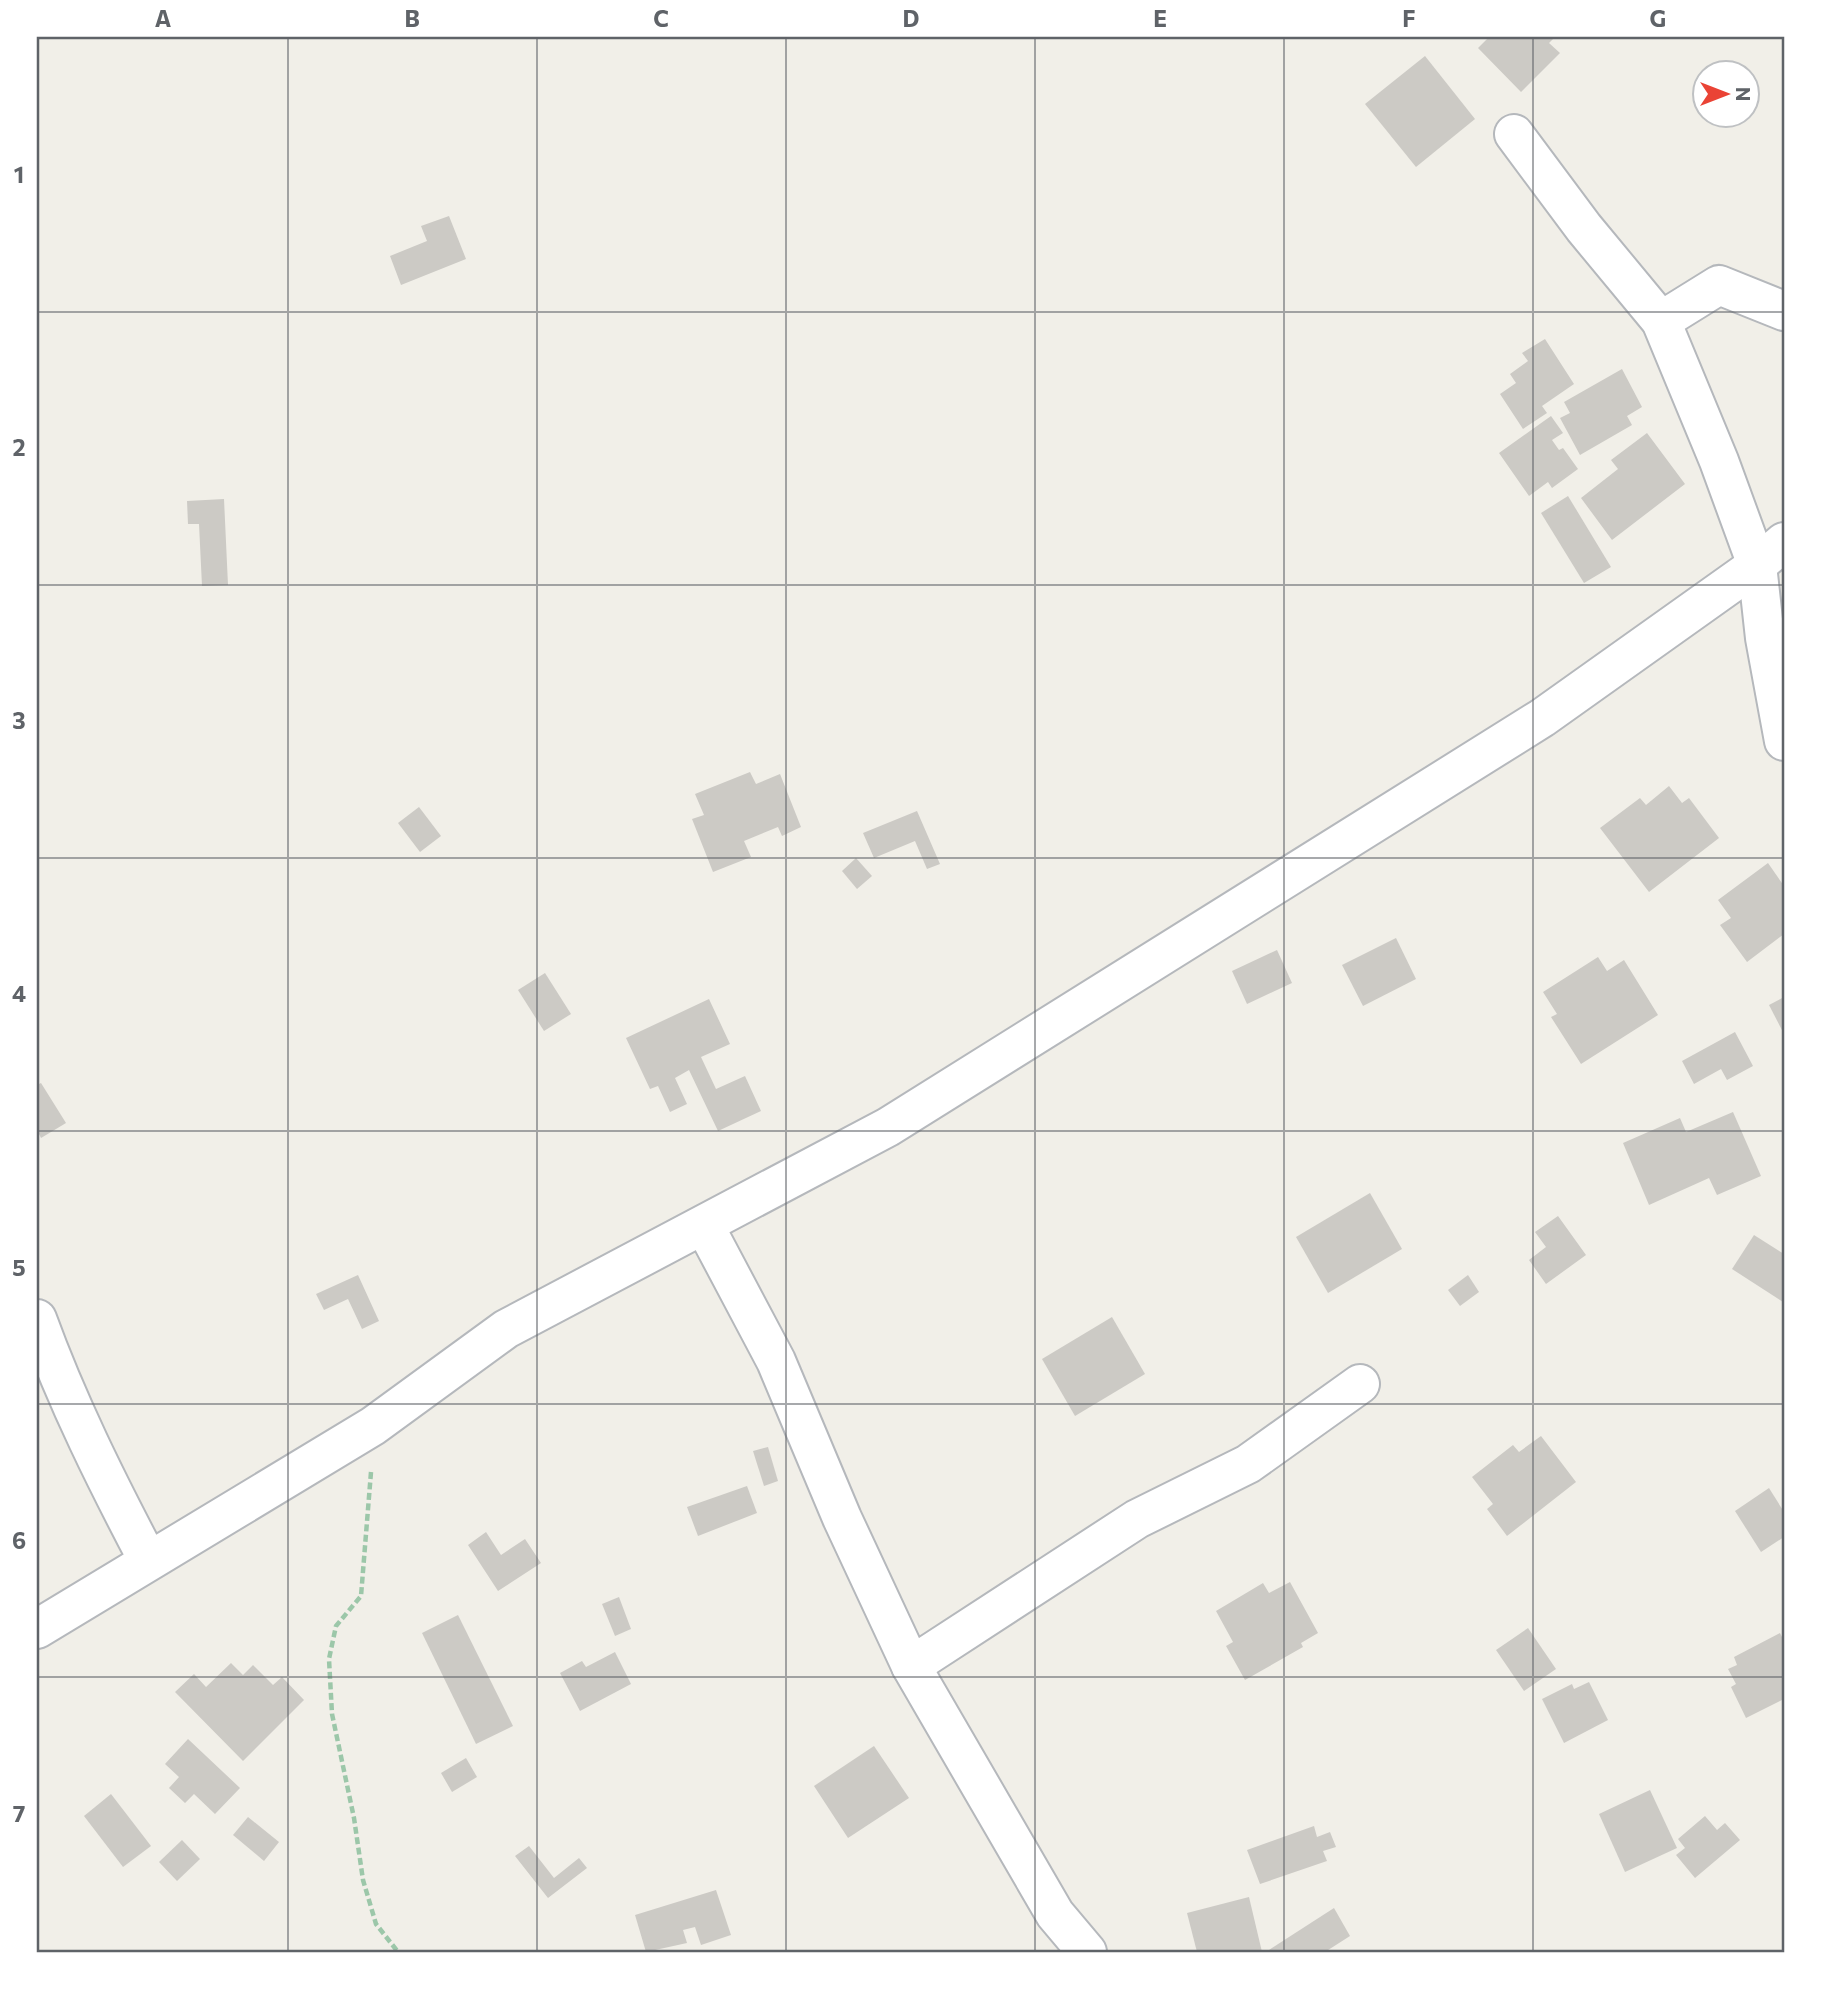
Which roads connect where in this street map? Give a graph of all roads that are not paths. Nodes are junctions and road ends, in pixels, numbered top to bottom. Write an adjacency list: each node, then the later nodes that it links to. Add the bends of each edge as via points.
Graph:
1 (1514, 134): 3 (street, via 1584,229)
2 (1784, 311): 3 (street, via 1719,285)
3 (1661, 321): 4 (street, via 1719,461)
4 (1771, 553): 5 (street, via 1765,638); 6 (street, via 1542,718 888,1127)
5 (1784, 741)
6 (704, 1225): 9 (street, via 506,1329 373,1426); 11 (street, via 776,1361)
7 (37, 1319): 9 (street, via 52,1361)
8 (1360, 1384): 11 (street, via 1248,1464 1137,1519)
9 (148, 1560): 10 (street)
10 (37, 1629)
11 (911, 1666): 12 (street, via 1055,1914)
12 (1087, 1952)

